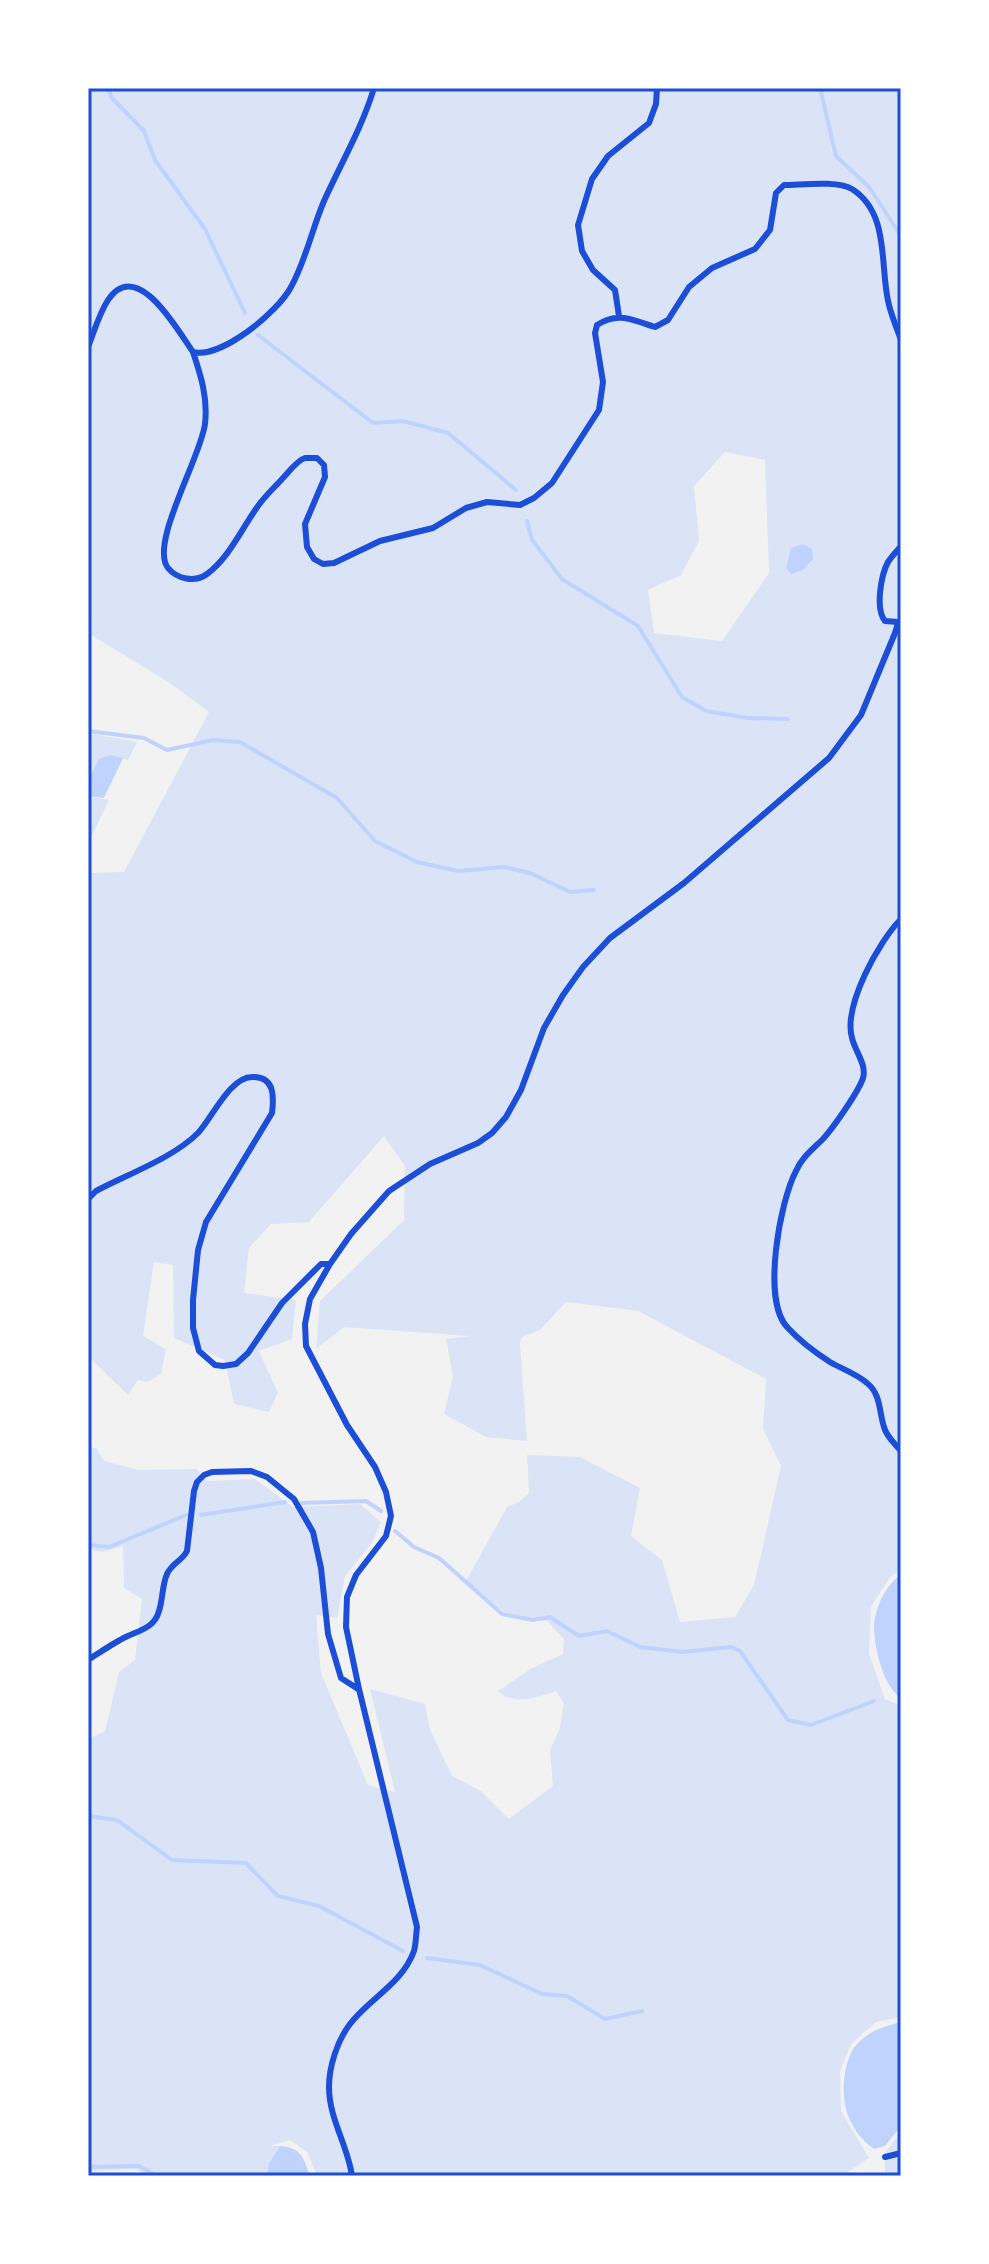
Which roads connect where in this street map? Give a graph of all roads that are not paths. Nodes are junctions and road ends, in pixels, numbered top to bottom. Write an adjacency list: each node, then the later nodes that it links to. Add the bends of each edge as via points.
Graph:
1 (374, 88): 6 (street, via 291,287 258,325 216,349)
2 (657, 88): 3 (street, via 649,123 608,156 592,179 578,225 582,251 615,290)
3 (619, 316): 4 (street, via 655,327 668,320 689,287 712,268 755,249 770,230 776,193 784,185 822,184 850,188 870,208 879,226 888,304); 6 (street, via 597,325 595,333 603,382 599,410 552,483 534,498 520,505 487,502 466,508 433,528 380,541 323,564 307,547 305,524 325,477 324,465 306,458 260,503 219,562 204,577 189,579 167,567 162,555 165,533 205,427 207,404)
4 (901, 340)
5 (88, 347): 6 (street, via 108,300 136,287 156,302)
6 (193, 352)
7 (901, 546): 8 (street, via 887,564 879,603 885,621)
8 (899, 622): 11 (street, via 861,715 829,758 684,883 610,938 563,995 506,1117 478,1143 430,1164 389,1191)
9 (901, 919): 12 (street, via 860,983 851,1036 865,1071 862,1082 794,1174 784,1205 773,1289 786,1327 869,1384 879,1398 884,1430)
10 (88, 1199): 11 (street, via 197,1133 240,1080 251,1076 270,1085 272,1113 206,1222 193,1300 199,1351 215,1365 236,1364 282,1303 321,1264)
11 (330, 1264): 14 (street, via 310,1299 306,1346 375,1467 391,1516 386,1536 356,1575 347,1597 346,1627)
12 (901, 1451)
13 (88, 1660): 14 (street, via 154,1622 166,1575 187,1551 197,1482 212,1472 251,1471 294,1499 313,1532 328,1634 341,1678)
14 (359, 1689): 17 (street, via 417,1927 415,1949 401,1975 349,2025 334,2057 329,2088 333,2118)
15 (901, 2153): 16 (street)
16 (885, 2157)
17 (352, 2176)

